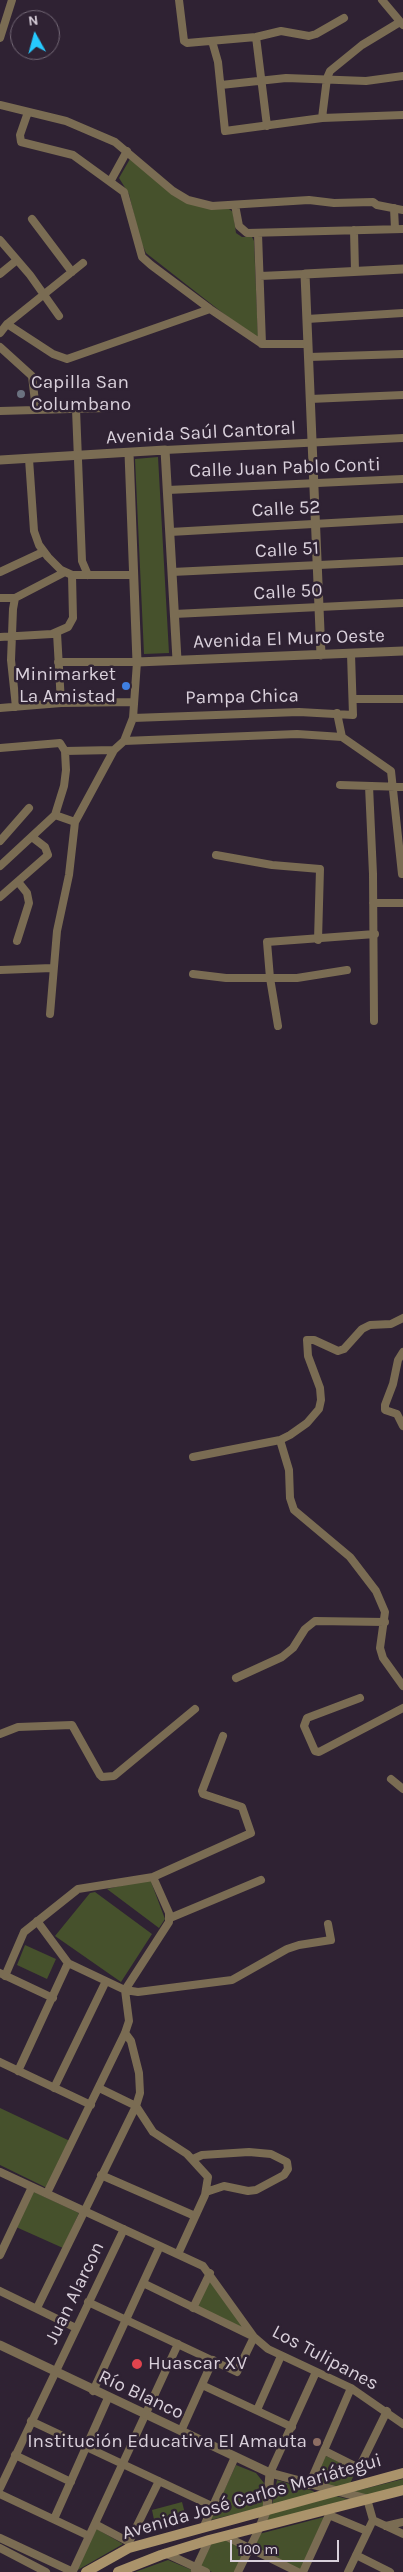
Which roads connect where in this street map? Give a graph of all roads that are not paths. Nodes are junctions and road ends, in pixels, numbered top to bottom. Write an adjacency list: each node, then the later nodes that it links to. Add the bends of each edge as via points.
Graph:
1 (12, 0): 7 (street)
2 (179, 0): 8 (street, via 184,41)
3 (382, 0): 5 (street)
4 (344, 18): 6 (street, via 309,36 281,32)
5 (402, 23): 10 (street, via 362,45)
6 (256, 36): 8 (street); 11 (street)
7 (0, 38)
8 (212, 41): 12 (street)
9 (403, 76): 10 (street, via 366,80)
10 (326, 78): 11 (street); 16 (street)
11 (261, 81): 12 (street); 17 (street)
12 (220, 86): 17 (street, via 225,131)
13 (0, 105): 14 (street)
14 (28, 112): 18 (street, via 92,130); 19 (street, via 20,135 21,142 73,155)
15 (403, 115): 16 (street)
16 (322, 118): 17 (street)
17 (267, 126)
18 (127, 151): 19 (street); 20 (street, via 188,200 212,206)
19 (110, 182): 37 (street, via 124,192 142,256)
20 (235, 205): 21 (street, via 309,200 373,202); 26 (street, via 241,229)
21 (394, 208): 22 (street); 24 (street)
22 (403, 210)
23 (32, 219): 32 (street)
24 (399, 229): 25 (street)
25 (354, 230): 26 (street); 31 (street)
26 (258, 234): 35 (street)
27 (0, 240): 28 (street)
28 (17, 260): 33 (street); 36 (street)
29 (83, 262): 32 (street)
30 (403, 269): 31 (street)
31 (355, 271): 34 (street)
32 (72, 272): 36 (street)
33 (0, 274)
34 (305, 274): 35 (street); 40 (street)
35 (260, 276): 43 (street)
36 (44, 294): 39 (street); 41 (street)
37 (210, 309): 41 (street, via 67,359 53,354); 43 (street)
38 (403, 313): 40 (street)
39 (59, 316)
40 (307, 319): 44 (street)
41 (7, 324): 42 (street)
42 (0, 333)
43 (262, 344): 44 (street)
44 (308, 344): 47 (street)
45 (0, 347): 52 (street, via 32,376)
46 (403, 354): 47 (street)
47 (309, 357): 49 (street)
48 (403, 395): 49 (street)
49 (310, 399): 55 (street)
50 (106, 408): 51 (street)
51 (76, 409): 52 (street); 58 (street)
52 (36, 410): 53 (street)
53 (0, 412)
54 (403, 438): 55 (street, Avenida Saúl Cantoral)
55 (312, 443): 56 (street, Avenida Saúl Cantoral); 62 (street)
56 (164, 450): 57 (street, Avenida Saúl Cantoral); 63 (street)
57 (129, 453): 58 (street, Avenida Saúl Cantoral); 74 (street)
58 (77, 456): 59 (street, Avenida Saúl Cantoral); 73 (street, via 82,561)
59 (29, 458): 60 (street, Avenida Saúl Cantoral); 67 (street, via 32,519)
60 (0, 460)
61 (403, 479): 62 (street, Calle Juan Pablo Conti)
62 (314, 483): 63 (street, Calle Juan Pablo Conti); 65 (street)
63 (168, 490): 66 (street)
64 (403, 520): 65 (street, Calle 52)
65 (315, 524): 66 (street, Calle 52); 69 (street)
66 (170, 532): 71 (street)
67 (43, 552): 70 (street); 72 (street)
68 (403, 561): 69 (street, Calle 51)
69 (317, 565): 71 (street, Calle 51); 78 (street)
70 (0, 572)
71 (172, 572): 79 (street)
72 (69, 574): 73 (street); 76 (street); 80 (street, via 73,618 68,627)
73 (88, 575): 74 (street)
74 (134, 576): 88 (street)
75 (0, 598): 76 (street)
76 (15, 598): 81 (street)
77 (403, 603): 78 (street, Calle 50)
78 (319, 607): 79 (street, Calle 50); 85 (street)
79 (174, 614): 86 (street)
80 (57, 633): 81 (street); 87 (street)
81 (12, 636): 82 (street); 93 (street)
82 (0, 637)
83 (403, 651): 84 (street, Avenida El Muro Oeste)
84 (351, 654): 85 (street, Avenida El Muro Oeste); 90 (street)
85 (321, 655): 86 (street, Avenida El Muro Oeste)
86 (177, 660): 88 (street, Avenida El Muro Oeste)
87 (58, 662): 88 (street); 92 (street)
88 (137, 662): 91 (street)
89 (403, 699): 90 (street)
90 (353, 700): 95 (street, Pampa Chica, via 352,715)
91 (134, 702): 92 (street); 96 (street)
92 (61, 703): 93 (street)
93 (16, 707): 94 (street)
94 (0, 708)
95 (337, 713): 96 (street, Pampa Chica, via 184,714); 97 (street)
96 (133, 718): 98 (street)
97 (342, 737): 98 (street, via 297,734); 104 (street, via 389,769)
98 (124, 742): 100 (street)
99 (0, 748): 101 (street, via 60,743)
100 (114, 750): 101 (street); 108 (street)
101 (65, 751): 107 (street, via 64,786)
102 (340, 785): 103 (street)
103 (369, 786): 104 (street); 116 (street)
104 (394, 787): 105 (street); 113 (street)
105 (403, 787)
106 (29, 808): 110 (street)
107 (55, 815): 108 (street); 109 (street)
108 (75, 822): 121 (street)
109 (32, 837): 112 (street); 114 (street, via 45,847 48,855)
110 (0, 841)
111 (216, 855): 119 (street, via 263,864 320,869)
112 (0, 866)
113 (402, 874)
114 (19, 883): 115 (street); 120 (street, via 27,893 28,903)
115 (0, 897)
116 (373, 903): 117 (street); 118 (street)
117 (403, 903)
118 (375, 934): 119 (street); 127 (street)
119 (318, 940): 125 (street, via 267,942)
120 (17, 941)
121 (52, 968): 122 (street); 126 (street)
122 (0, 970)
123 (347, 970): 125 (street, via 305,977)
124 (194, 974): 125 (street)
125 (270, 978): 128 (street)
126 (50, 1014)
127 (374, 1021)
128 (278, 1026)
129 (403, 1318): 132 (street, via 362,1329 344,1349 338,1351 307,1340 308,1356 321,1400 307,1424)
130 (403, 1352): 131 (street, via 385,1405 385,1410 397,1414)
131 (403, 1426)
132 (280, 1440): 133 (street); 134 (street, via 289,1470 294,1510 350,1557 368,1579 383,1604)
133 (193, 1457)
134 (385, 1622): 135 (street, via 315,1620 282,1657); 136 (street, via 380,1648 383,1658)
135 (236, 1678)
136 (403, 1686)
137 (360, 1698): 138 (street, via 307,1718 304,1726 315,1752)
138 (403, 1708)
139 (194, 1709): 140 (street, via 114,1776 100,1775 72,1725 18,1728)
140 (0, 1734)
141 (223, 1736): 144 (street, via 202,1791 242,1807 251,1832)
142 (391, 1779): 143 (street)
143 (403, 1789)
144 (153, 1877): 146 (street); 147 (street, via 78,1889)
145 (261, 1880): 146 (street)
146 (170, 1918): 152 (street, via 168,1926)
147 (37, 1921): 149 (street); 150 (street, via 24,1932)
148 (328, 1924): 152 (street, via 331,1940 288,1949 232,1980 138,1992)
149 (68, 1963): 151 (street); 153 (street)
150 (2, 1974): 153 (street)
151 (106, 1981): 152 (street); 157 (street)
152 (125, 1990): 154 (street, via 129,2021)
153 (52, 1998): 156 (street)
154 (125, 2034): 158 (street); 160 (street, via 131,2041 139,2073 140,2093)
155 (0, 2062): 156 (street)
156 (18, 2071): 157 (street)
157 (54, 2088): 159 (street)
158 (99, 2088): 159 (street); 160 (street)
159 (91, 2105): 166 (street)
160 (136, 2106): 161 (street, via 153,2132); 163 (street)
161 (193, 2159): 165 (street, via 208,2177); 165 (street, via 202,2155 249,2152 271,2154 287,2162 288,2169 284,2175 256,2190 224,2186)
162 (0, 2172): 164 (street)
163 (102, 2175): 167 (street); 168 (street)
164 (32, 2187): 166 (street, Los Tulipanes); 172 (street)
165 (206, 2192): 168 (street)
166 (47, 2194): 167 (street, Los Tulipanes)
167 (84, 2210): 169 (street, Los Tulipanes); 177 (street)
168 (195, 2216): 171 (street)
169 (124, 2229): 170 (street, Los Tulipanes); 176 (street, Juan Alarcon)
170 (160, 2246): 171 (street, Los Tulipanes); 174 (street)
171 (178, 2254): 173 (street, Los Tulipanes)
172 (0, 2255)
173 (210, 2273): 178 (street); 181 (street, Los Tulipanes)
174 (143, 2283): 178 (street); 179 (street)
175 (0, 2291): 177 (street)
176 (88, 2302): 179 (street); 180 (street, Juan Alarcon)
177 (37, 2308): 180 (street)
178 (193, 2308): 181 (street)
179 (126, 2319): 182 (street); 190 (street)
180 (76, 2328): 186 (street, Juan Alarcon)
181 (254, 2336): 184 (street, Los Tulipanes, via 268,2350); 185 (street, via 237,2372)
182 (178, 2344): 185 (street); 194 (street)
183 (0, 2345): 186 (street, Río Blanco)
184 (281, 2356): 187 (street, Los Tulipanes); 192 (street)
185 (213, 2360): 188 (street)
186 (55, 2371): 190 (street, Río Blanco); 195 (street, Juan Alarcon)
187 (316, 2372): 189 (street, Los Tulipanes); 197 (street)
188 (202, 2385): 192 (street); 198 (street)
189 (351, 2388): 193 (street, Los Tulipanes); 200 (street)
190 (93, 2391): 191 (street, Río Blanco)
191 (108, 2398): 194 (street, Río Blanco); 199 (street)
192 (257, 2410): 197 (street)
193 (387, 2411): 196 (street, Los Tulipanes); 200 (street, via 359,2468)
194 (146, 2416): 198 (street, Río Blanco); 203 (street)
195 (31, 2421): 199 (street); 201 (street, Juan Alarcon)
196 (403, 2424)
197 (292, 2427): 204 (street)
198 (181, 2431): 202 (street, Río Blanco)
199 (87, 2447): 203 (street); 207 (street)
200 (325, 2451): 208 (street)
201 (15, 2455): 207 (street); 209 (street, Juan Alarcon)
202 (235, 2457): 204 (street, Río Blanco); 214 (street)
203 (124, 2464): 206 (street); 220 (street)
204 (270, 2473): 208 (street, Río Blanco); 215 (street)
205 (403, 2473): 211 (main road, Avenida José Carlos Mariátegui)
206 (159, 2481): 214 (street); 230 (street)
207 (71, 2482): 217 (street)
208 (308, 2484): 211 (street, Río Blanco)
209 (0, 2488)
210 (403, 2490): 213 (main road, Avenida José Carlos Mariátegui)
211 (332, 2491): 213 (street, Río Blanco); 215 (main road, Avenida José Carlos Mariátegui)
212 (0, 2494): 217 (street)
213 (367, 2499): 216 (main road, Avenida José Carlos Mariátegui); 218 (street)
214 (212, 2506): 221 (street)
215 (267, 2509): 221 (main road, Avenida José Carlos Mariátegui); 223 (street)
216 (329, 2512): 223 (main road, Avenida José Carlos Mariátegui); 224 (street); 243 (street)
217 (54, 2519): 226 (street)
218 (373, 2520): 222 (street); 224 (street)
219 (403, 2522): 222 (street)
220 (95, 2524): 226 (street); 230 (street)
221 (204, 2526): 230 (main road, Avenida José Carlos Mariátegui)
222 (386, 2526): 225 (street)
223 (260, 2527): 227 (main road, Avenida José Carlos Mariátegui); 232 (street)
224 (367, 2531): 234 (street)
225 (403, 2534)
226 (89, 2536): 238 (street)
227 (225, 2536): 229 (main road, Avenida José Carlos Mariátegui); 232 (street)
228 (0, 2538): 238 (street)
229 (209, 2540): 233 (main road, Avenida José Carlos Mariátegui); 235 (street)
230 (129, 2545): 236 (main road, Avenida José Carlos Mariátegui)
231 (0, 2548): 237 (street)
232 (250, 2549): 241 (street); 242 (street)
233 (165, 2553): 235 (street); 239 (main road, Avenida José Carlos Mariátegui)
234 (356, 2555): 244 (street); 245 (street)
235 (195, 2570): 240 (street)
236 (90, 2571)
237 (46, 2572)
238 (73, 2572)
239 (118, 2572)
240 (206, 2572)
241 (238, 2572)
242 (298, 2572)
243 (303, 2572)
244 (348, 2572)
245 (390, 2572)

